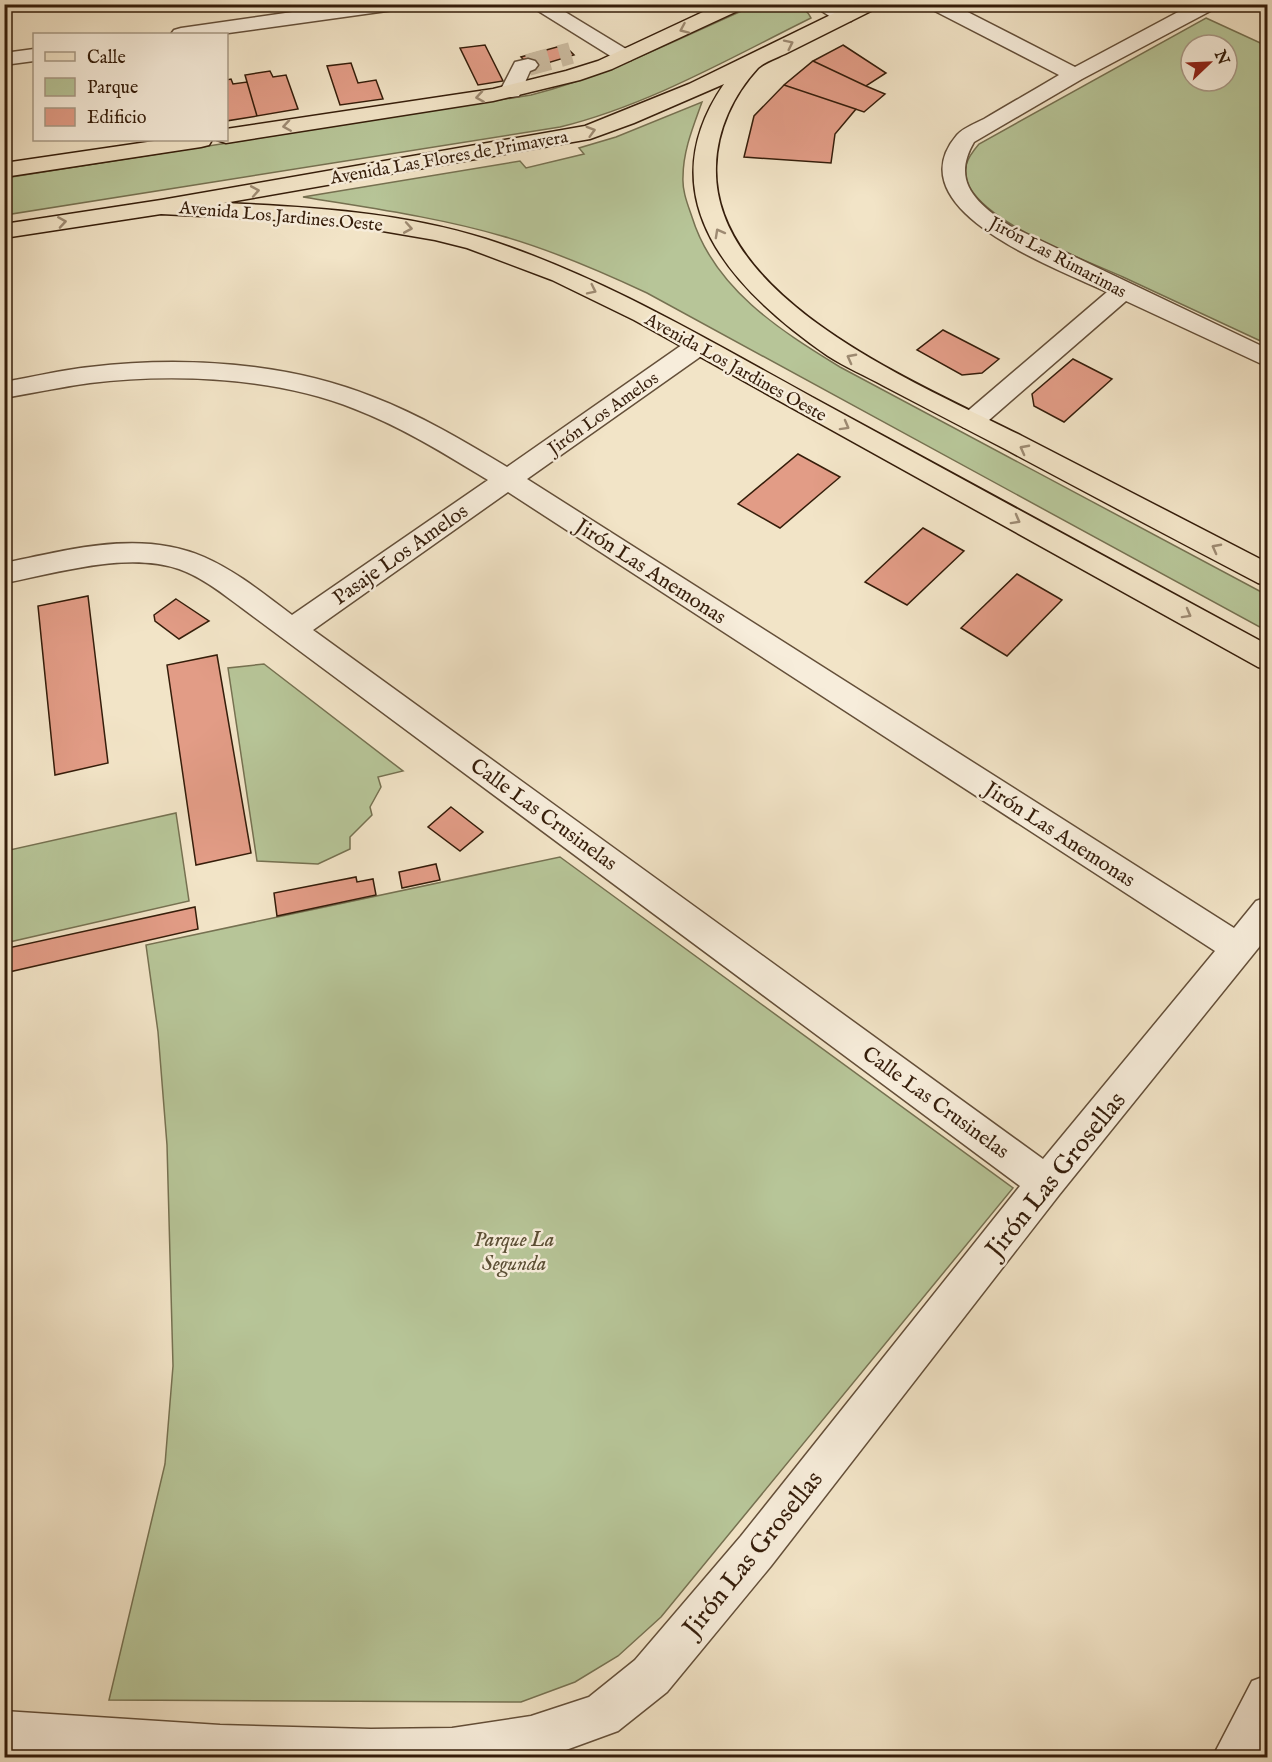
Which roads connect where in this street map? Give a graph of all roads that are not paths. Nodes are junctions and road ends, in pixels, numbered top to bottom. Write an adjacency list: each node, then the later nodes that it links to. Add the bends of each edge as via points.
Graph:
1 (394, 4): 9 (street)
2 (537, 4): 11 (street)
3 (737, 4): 11 (main road, one-way to 11)
4 (821, 4): 8 (street)
5 (870, 4): 8 (main road, Avenida Las Flores de Primavera)
6 (936, 4): 16 (street)
7 (1209, 4): 16 (street, Jirón Las Rimarimas)
8 (844, 17): 14 (main road, Avenida Las Flores de Primavera, one-way to 8)
9 (188, 33)
10 (576, 51): 11 (street)
11 (614, 54): 17 (main road, via 573,76)
12 (33, 55): 13 (street)
13 (4, 59)
14 (755, 60): 21 (main road, Avenida Las Flores de Primavera, one-way to 14, via 590,132 628,119); 27 (main road, one-way to 14, via 838,351 753,280 729,251 711,220 702,189 702,165 715,113 729,89)
15 (528, 64): 17 (street, via 522,66)
16 (1075, 75): 23 (street, Jirón Las Rimarimas, via 966,138 956,150 953,178 969,207 988,223)
17 (511, 91): 18 (main road, one-way to 18)
18 (228, 135)
19 (194, 141): 20 (main road)
20 (4, 170)
21 (161, 207): 22 (main road, Avenida Las Flores de Primavera, one-way to 21); 24 (main road, Avenida Los Jardines Oeste, one-way to 24, via 331,218 408,228 473,243 568,279)
22 (4, 231)
23 (1122, 291): 25 (street, Jirón Las Rimarimas); 27 (street)
24 (698, 346): 28 (street, Jirón Los Amelos); 32 (main road, Avenida Los Jardines Oeste, one-way to 32)
25 (1268, 360)
26 (4, 390): 28 (street, Jirón Las Anemonas, via 91,375 172,371 309,386 362,402 420,428)
27 (972, 421): 30 (main road, one-way to 27)
28 (507, 479): 31 (street, Pasaje Los Amelos); 34 (street, Jirón Las Anemonas)
29 (4, 573): 31 (street, Calle Las Crusinelas, via 100,556 150,554 182,559 211,574)
30 (1268, 576)
31 (292, 630): 35 (street, Calle Las Crusinelas)
32 (1268, 659)
33 (1268, 911): 34 (street, Jirón Las Grosellas)
34 (1238, 948): 35 (street, Jirón Las Grosellas)
35 (1046, 1183): 37 (street, Jirón Las Grosellas, via 756,1551 651,1676 602,1715 531,1738 452,1751 220,1748)
36 (1268, 1697): 38 (street)
37 (4, 1734)
38 (1234, 1758)

